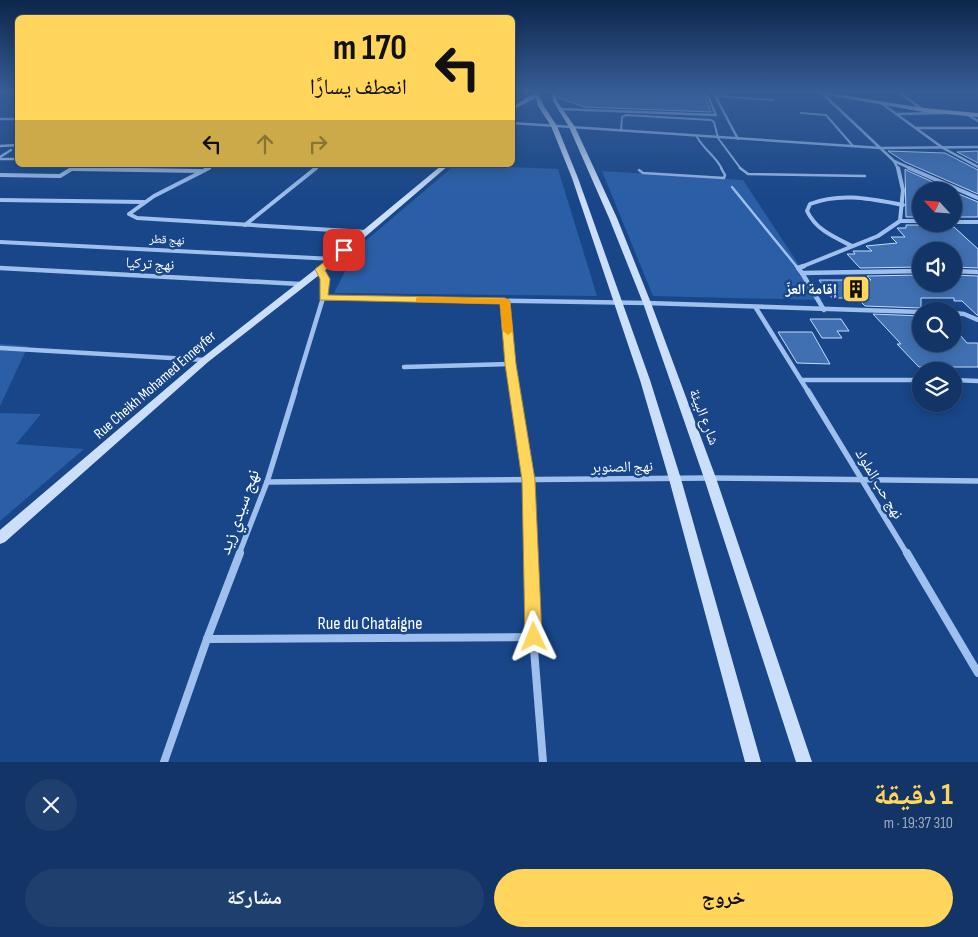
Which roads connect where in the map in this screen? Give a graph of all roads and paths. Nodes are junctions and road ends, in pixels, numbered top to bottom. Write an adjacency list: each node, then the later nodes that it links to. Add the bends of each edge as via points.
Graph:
1 (555, 128): 62 (street, via 596,234)
2 (568, 128): 3 (street)
3 (572, 128): 11 (street); 63 (street, شارع البيئة, via 613,218)
4 (621, 128): 11 (lane)
5 (715, 128): 13 (lane)
6 (732, 128): 14 (street)
7 (837, 128): 17 (lane)
8 (859, 128): 21 (street)
9 (916, 128): 10 (street); 22 (street)
10 (978, 128)
11 (621, 131): 12 (street)
12 (697, 137): 13 (street); 34 (lane, via 704,149 716,156 724,178 643,173)
13 (718, 138): 14 (street); 37 (lane, via 743,172 748,174)
14 (738, 139): 17 (street)
15 (15, 143): 20 (street)
16 (0, 146): 20 (street)
17 (853, 146): 21 (street)
18 (15, 147): 20 (street)
19 (978, 147): 22 (street)
20 (11, 148): 23 (street)
21 (881, 148): 22 (street); 25 (street)
22 (943, 148): 31 (street)
23 (0, 158): 24 (street)
24 (15, 159)
25 (894, 161): 39 (street); 42 (street, via 902,173)
26 (74, 167): 32 (street)
27 (145, 167): 33 (street)
28 (210, 167): 35 (street)
29 (317, 167): 47 (street)
30 (444, 167): 48 (street, Rue Cheikh Mohamed Enneyfer)
31 (978, 167)
32 (72, 169): 33 (street); 36 (street, via 60,176)
33 (142, 170): 35 (street)
34 (639, 170)
35 (203, 171): 41 (street)
36 (0, 175)
37 (864, 176)
38 (732, 187): 53 (lane)
39 (978, 198)
40 (0, 200): 41 (street)
41 (145, 202): 47 (street, via 129,214 137,218)
42 (903, 206): 43 (street); 50 (street, via 847,197 833,197 810,204 807,211 816,226)
43 (900, 220): 44 (street); 50 (street, via 878,236)
44 (912, 221)
45 (962, 222): 46 (street)
46 (978, 222)
47 (245, 225): 48 (street)
48 (366, 232): 51 (street, Rue Cheikh Mohamed Enneyfer)
49 (0, 242): 51 (street, نهج قطر)
50 (852, 246): 53 (street)
51 (334, 259): 54 (street, Rue Cheikh Mohamed Enneyfer)
52 (0, 268): 59 (street, نهج تركيا)
53 (798, 268): 58 (street)
54 (320, 269): 59 (street, Rue Cheikh Mohamed Enneyfer); 60 (street, نهج سيدي زيد, via 325,279)
55 (912, 271): 58 (street)
56 (962, 271): 57 (street)
57 (978, 272)
58 (802, 274): 65 (street)
59 (300, 284): 70 (street, Rue Cheikh Mohamed Enneyfer)
60 (323, 298): 61 (street); 82 (street, نهج سيدي زيد)
61 (505, 301): 62 (street); 71 (street)
62 (617, 303): 63 (street); 78 (street)
63 (646, 303): 64 (street); 77 (street, شارع البيئة)
64 (756, 308): 65 (street); 73 (street, نهج حب الملوك)
65 (824, 310): 66 (street)
66 (912, 312)
67 (962, 314): 68 (street)
68 (978, 320)
69 (0, 348): 70 (street)
70 (205, 360): 83 (street, Rue Cheikh Mohamed Enneyfer)
71 (510, 364): 72 (street); 79 (street)
72 (404, 367)
73 (801, 380): 74 (street); 80 (street, نهج حب الملوك)
74 (912, 380)
75 (962, 380): 76 (street)
76 (978, 381)
77 (710, 478): 78 (street, نهج الصنوبر); 80 (street, نهج الصنوبر); 90 (street, شارع البيئة)
78 (675, 479): 79 (street, نهج الصنوبر); 89 (street)
79 (528, 480): 82 (street, نهج الصنوبر); 84 (street)
80 (863, 480): 81 (street, نهج الصنوبر); 86 (street, نهج حب الملوك)
81 (978, 481)
82 (266, 482): 85 (street, نهج سيدي زيد)
83 (0, 538)
84 (534, 637): 85 (street, Rue du Chataigne); 88 (street)
85 (207, 639): 87 (street, نهج سيدي زيد)
86 (978, 673)
87 (164, 762)
88 (543, 762)
89 (753, 762)
90 (804, 762)

